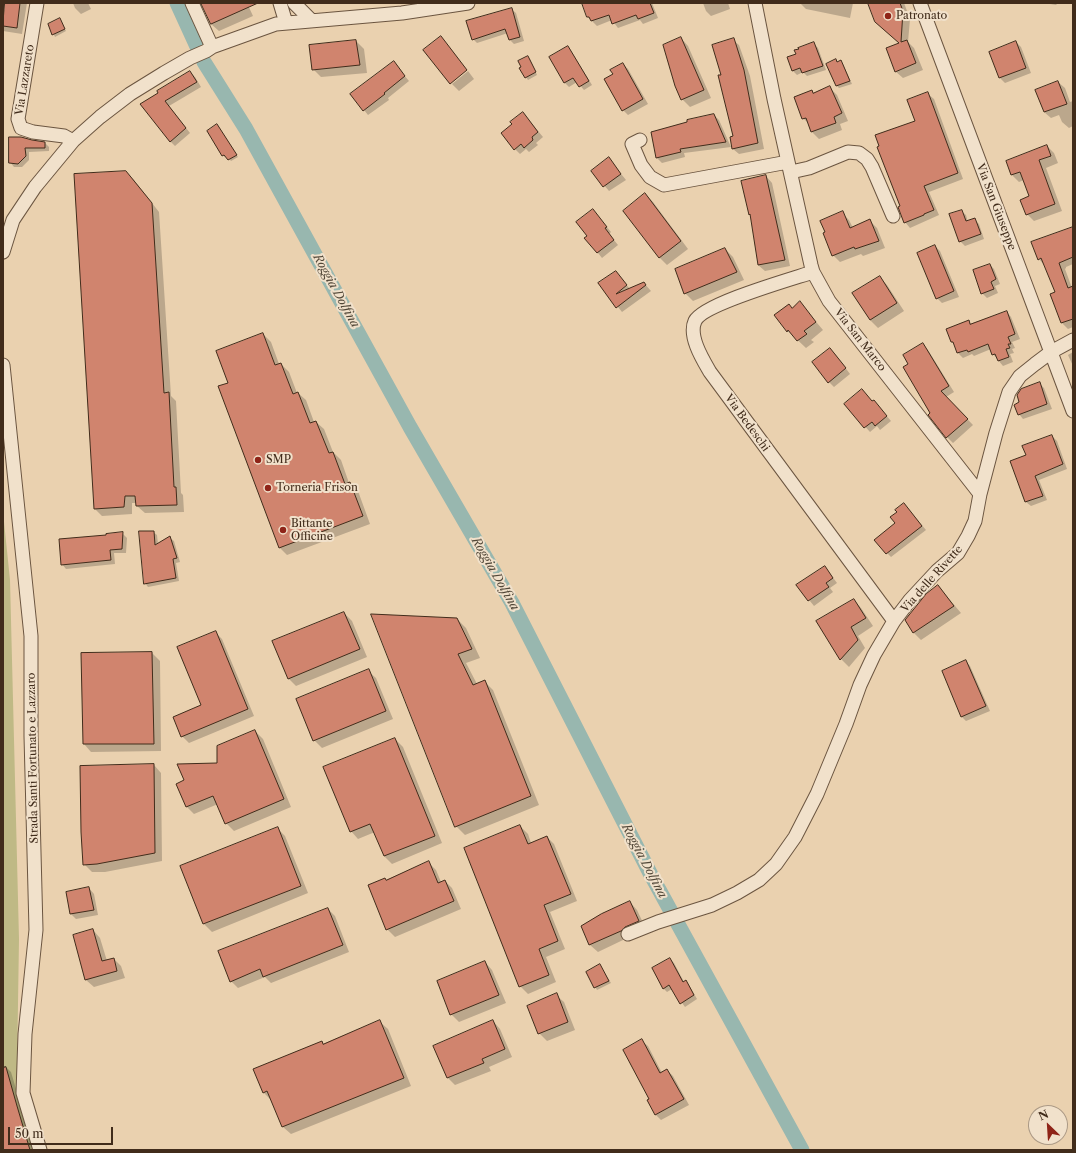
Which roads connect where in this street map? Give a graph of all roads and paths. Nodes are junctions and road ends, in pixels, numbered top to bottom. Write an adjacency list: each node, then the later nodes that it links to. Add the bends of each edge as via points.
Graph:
1 (37, 3): 12 (street, Via Lazzareto, via 18,119 21,128 64,136)
2 (192, 3): 10 (street)
3 (280, 3): 9 (street)
4 (294, 3): 8 (street)
5 (468, 3): 8 (street, via 402,13)
6 (756, 3): 13 (street, Via San Marco)
7 (920, 3): 18 (street, Via San Giuseppe)
8 (312, 21): 9 (street)
9 (286, 23): 10 (street, via 276,24)
10 (209, 49): 12 (street, via 130,94)
11 (640, 140): 13 (street, via 632,144 641,164 650,177 664,184)
12 (73, 141): 15 (street, via 35,187 13,220)
13 (789, 167): 14 (street, via 809,168 848,152 859,153 872,167); 16 (street, Via San Marco)
14 (893, 216)
15 (3, 252)
16 (813, 272): 21 (street, Via San Marco, via 830,301); 22 (street, Via Bedeschi, via 734,299 705,312 695,321 696,345 710,372)
17 (1073, 340): 18 (street, Via delle Rivette)
18 (1051, 352): 20 (street, Via San Giuseppe); 21 (street, Via delle Rivette, via 1020,376 1009,392)
19 (3, 365): 24 (street, Strada Santi Fortunato e Lazzaro, via 31,636 36,930 25,1034 23,1093)
20 (1073, 411)
21 (980, 494): 22 (street, Via delle Rivette, via 975,521 958,553 910,600)
22 (894, 622): 23 (street, Via delle Rivette, via 860,685 817,794 796,837 776,864 759,880 712,905)
23 (628, 934)
24 (40, 1150)

